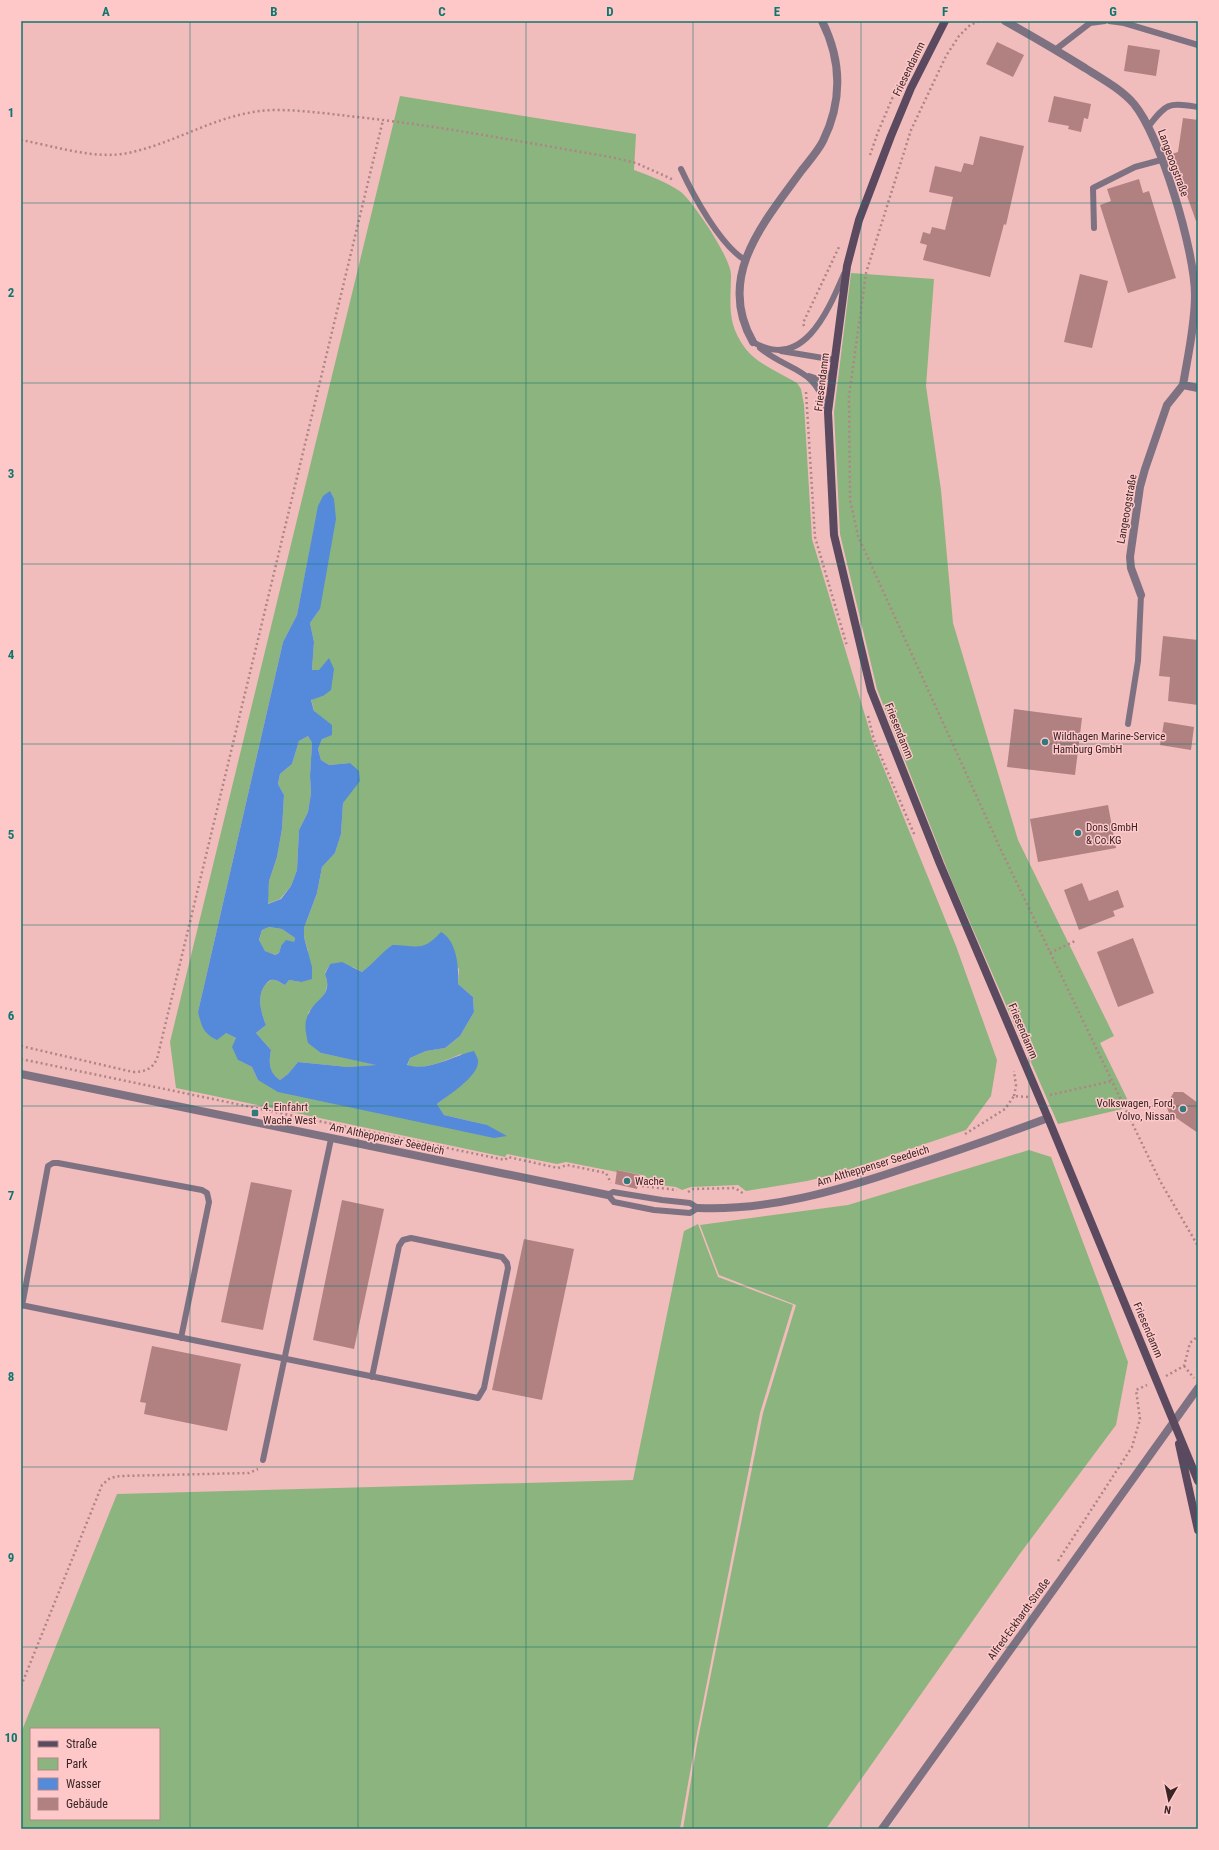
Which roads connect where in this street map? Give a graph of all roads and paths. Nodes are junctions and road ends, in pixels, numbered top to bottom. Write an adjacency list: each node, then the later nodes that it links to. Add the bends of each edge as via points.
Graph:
1 (822, 21): 17 (street, via 832,40 838,63 836,104 831,122 823,142 757,232)
2 (945, 21): 18 (main road, Friesendamm, via 911,88 885,149 859,220)
3 (979, 21): 30 (path, via 970,25 959,36 946,56 911,130 866,273 849,396 850,500 858,536)
4 (1004, 21): 8 (street, Langeoogstraße)
5 (1105, 21): 8 (lane, via 1090,23)
6 (1109, 21): 7 (lane)
7 (1198, 45)
8 (1055, 50): 11 (street, Langeoogstraße, via 1115,87 1134,104)
9 (1198, 107): 11 (lane, via 1176,104 1162,109)
10 (383, 120): 12 (path, via 302,111 252,112 234,115 128,153 106,155); 15 (path, via 610,157 636,164); 31 (path, via 157,1059 148,1070 133,1072)
11 (1148, 127): 13 (street, Langeoogstraße)
12 (21, 140)
13 (1161, 160): 16 (lane, via 1135,167 1093,188); 24 (street, Langeoogstraße, via 1184,232 1195,294 1194,319)
14 (681, 169): 17 (lane, via 692,193 728,247)
15 (676, 181)
16 (1094, 228)
17 (745, 260): 19 (street, via 741,276 740,311 745,329)
18 (847, 266): 20 (lane, via 831,305 809,336 795,346); 21 (main road, Friesendamm)
19 (753, 342): 20 (lane); 23 (lane, via 771,356)
20 (773, 350): 21 (lane)
21 (835, 360): 22 (main road, Friesendamm)
22 (834, 370): 23 (lane, via 824,379); 26 (main road, Friesendamm)
23 (808, 376): 26 (lane, via 820,389)
24 (1183, 385): 25 (street); 27 (street, Langeoogstraße, via 1168,405 1140,487 1130,557 1131,568)
25 (1198, 388)
26 (828, 412): 35 (main road, Friesendamm, via 834,535 871,690 940,864)
27 (1141, 595): 28 (lane, via 1138,661)
28 (1128, 724)
29 (1077, 940): 30 (path)
30 (1050, 953): 34 (path)
31 (21, 1046)
32 (21, 1059): 39 (path, via 506,1160 508,1157 558,1168 567,1165 606,1174)
33 (21, 1074): 38 (street, Am Altheppenser Seedeich)
34 (1112, 1081): 35 (path); 44 (path, via 1160,1180)
35 (1039, 1097): 36 (main road, Friesendamm); 37 (path, via 1014,1096 1005,1109)
36 (1048, 1118): 43 (street, Am Altheppenser Seedeich, via 966,1148 835,1190 747,1206); 51 (main road, Friesendamm)
37 (963, 1135)
38 (331, 1139): 42 (street, Am Altheppenser Seedeich); 48 (lane)
39 (613, 1185)
40 (684, 1193): 41 (path, via 693,1190 735,1188 743,1194)
41 (748, 1194)
42 (608, 1196): 43 (lane, Am Altheppenser Seedeich, via 616,1192 690,1203); 43 (lane, Am Altheppenser Seedeich, via 614,1202 654,1210 690,1213)
43 (698, 1208)
44 (1198, 1246)
45 (22, 1305): 47 (lane); 47 (lane, via 48,1166 58,1163 202,1190 207,1193 209,1202)
46 (1198, 1336): 49 (path, via 1190,1343)
47 (181, 1338): 48 (lane)
48 (286, 1358): 50 (lane); 55 (lane)
49 (1184, 1366): 51 (path); 52 (path)
50 (372, 1377): 50 (lane, via 399,1246 403,1240 411,1238 502,1257 508,1268 484,1388 478,1398)
51 (1157, 1380): 54 (main road, Friesendamm); 58 (path, via 1136,1390 1140,1419 1132,1447)
52 (1198, 1384)
53 (1198, 1388): 54 (street, Alfred-Eckhardt-Straße)
54 (1174, 1422): 56 (main road, Friesendamm); 57 (main road, Friesendamm); 60 (street, Alfred-Eckhardt-Straße)
55 (263, 1460): 59 (path, via 258,1469 249,1473 120,1476 110,1478 102,1485)
56 (1198, 1481)
57 (1198, 1530)
58 (1055, 1566)
59 (21, 1686)
60 (882, 1829)

